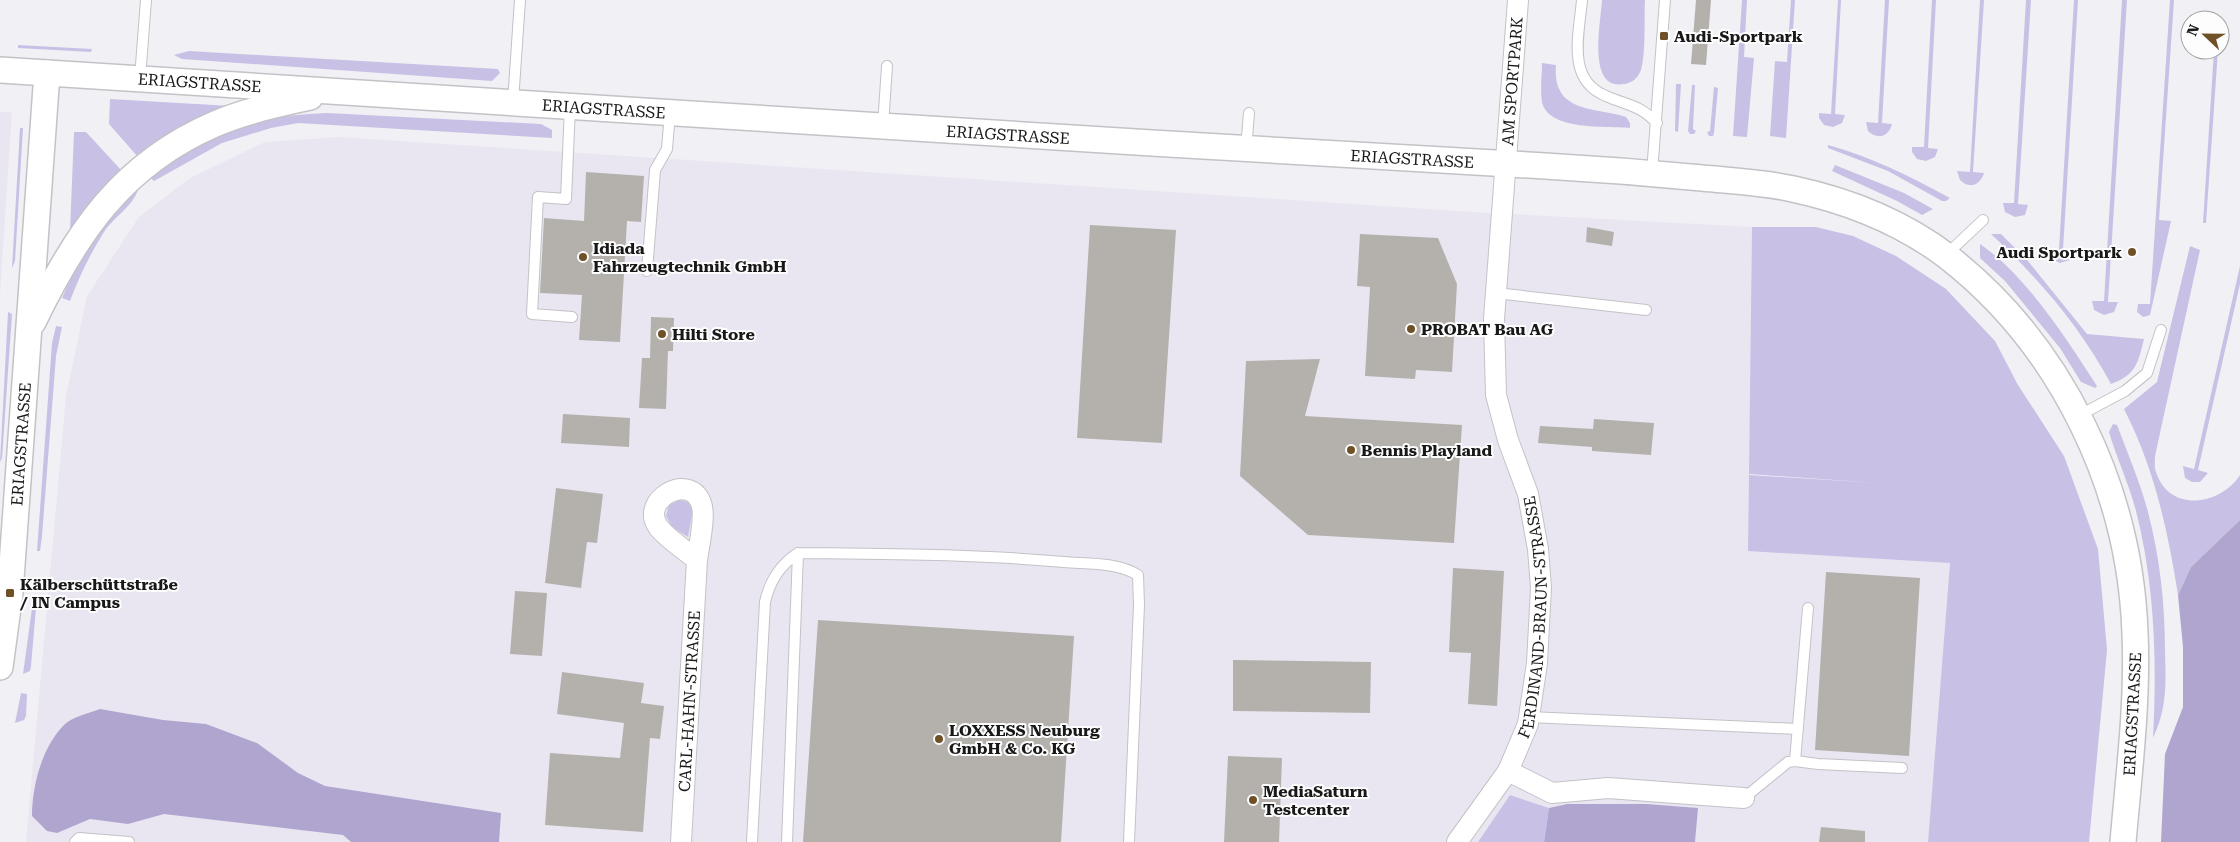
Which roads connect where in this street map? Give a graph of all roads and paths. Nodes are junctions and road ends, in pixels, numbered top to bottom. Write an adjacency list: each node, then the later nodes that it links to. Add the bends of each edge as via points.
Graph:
1 (146, 0): 9 (lane)
2 (520, 0): 11 (lane)
3 (1518, 0): 18 (street, AM SPORTPARK)
4 (1582, 0): 15 (lane, via 1578,58 1586,83 1607,97 1636,106)
5 (1665, 0): 15 (lane)
6 (887, 66): 16 (lane)
7 (0, 70): 8 (street)
8 (47, 73): 9 (street, ERIAGSTRASSE); 27 (street, ERIAGSTRASSE)
9 (140, 78): 10 (street, ERIAGSTRASSE)
10 (334, 91): 11 (street, ERIAGSTRASSE); 27 (street, via 217,123 168,149 136,172 78,238)
11 (513, 103): 12 (street, ERIAGSTRASSE)
12 (570, 107): 13 (street, ERIAGSTRASSE); 25 (lane, via 566,199 538,197 532,314)
13 (670, 113): 16 (street, ERIAGSTRASSE); 22 (lane, via 668,149 655,170)
14 (1249, 113): 17 (lane)
15 (1657, 123): 19 (lane)
16 (883, 126): 17 (street, ERIAGSTRASSE)
17 (1246, 149): 18 (street, ERIAGSTRASSE)
18 (1506, 164): 19 (street, ERIAGSTRASSE); 23 (street, FERDINAND-BRAUN-STRASSE)
19 (1652, 173): 21 (street, ERIAGSTRASSE, via 1787,187 1837,199 1912,232)
20 (1983, 220): 21 (lane)
21 (1945, 255): 28 (street, ERIAGSTRASSE, via 1986,289 2020,326)
22 (647, 270)
23 (1496, 293): 24 (lane); 33 (street, FERDINAND-BRAUN-STRASSE, via 1496,395 1528,494 1538,549 1538,645)
24 (1646, 310)
25 (572, 317)
26 (2161, 330): 28 (lane, via 2147,373 2126,391)
27 (28, 334): 32 (street, ERIAGSTRASSE, via 10,593)
28 (2078, 416): 46 (street, ERIAGSTRASSE, via 2111,495 2132,586 2136,684)
29 (798, 553): 42 (lane, via 785,562 769,584 765,602); 43 (lane); 44 (lane, via 996,556 1108,566 1128,569 1138,575 1140,605)
30 (697, 560): 41 (street, CARL-HAHN-STRASSE)
31 (1808, 608): 34 (lane)
32 (0, 666)
33 (1529, 718): 34 (lane); 37 (street, FERDINAND-BRAUN-STRASSE)
34 (1798, 729): 35 (lane)
35 (1795, 761): 36 (lane); 38 (lane, via 1788,762)
36 (1902, 768)
37 (1508, 772): 38 (street, via 1552,793 1608,788); 45 (street, FERDINAND-BRAUN-STRASSE)
38 (1744, 798)
39 (75, 842): 40 (lane, via 79,838)
40 (129, 842)
41 (681, 842)
42 (752, 842)
43 (787, 842)
44 (1129, 842)
45 (1457, 842)
46 (2123, 842)

